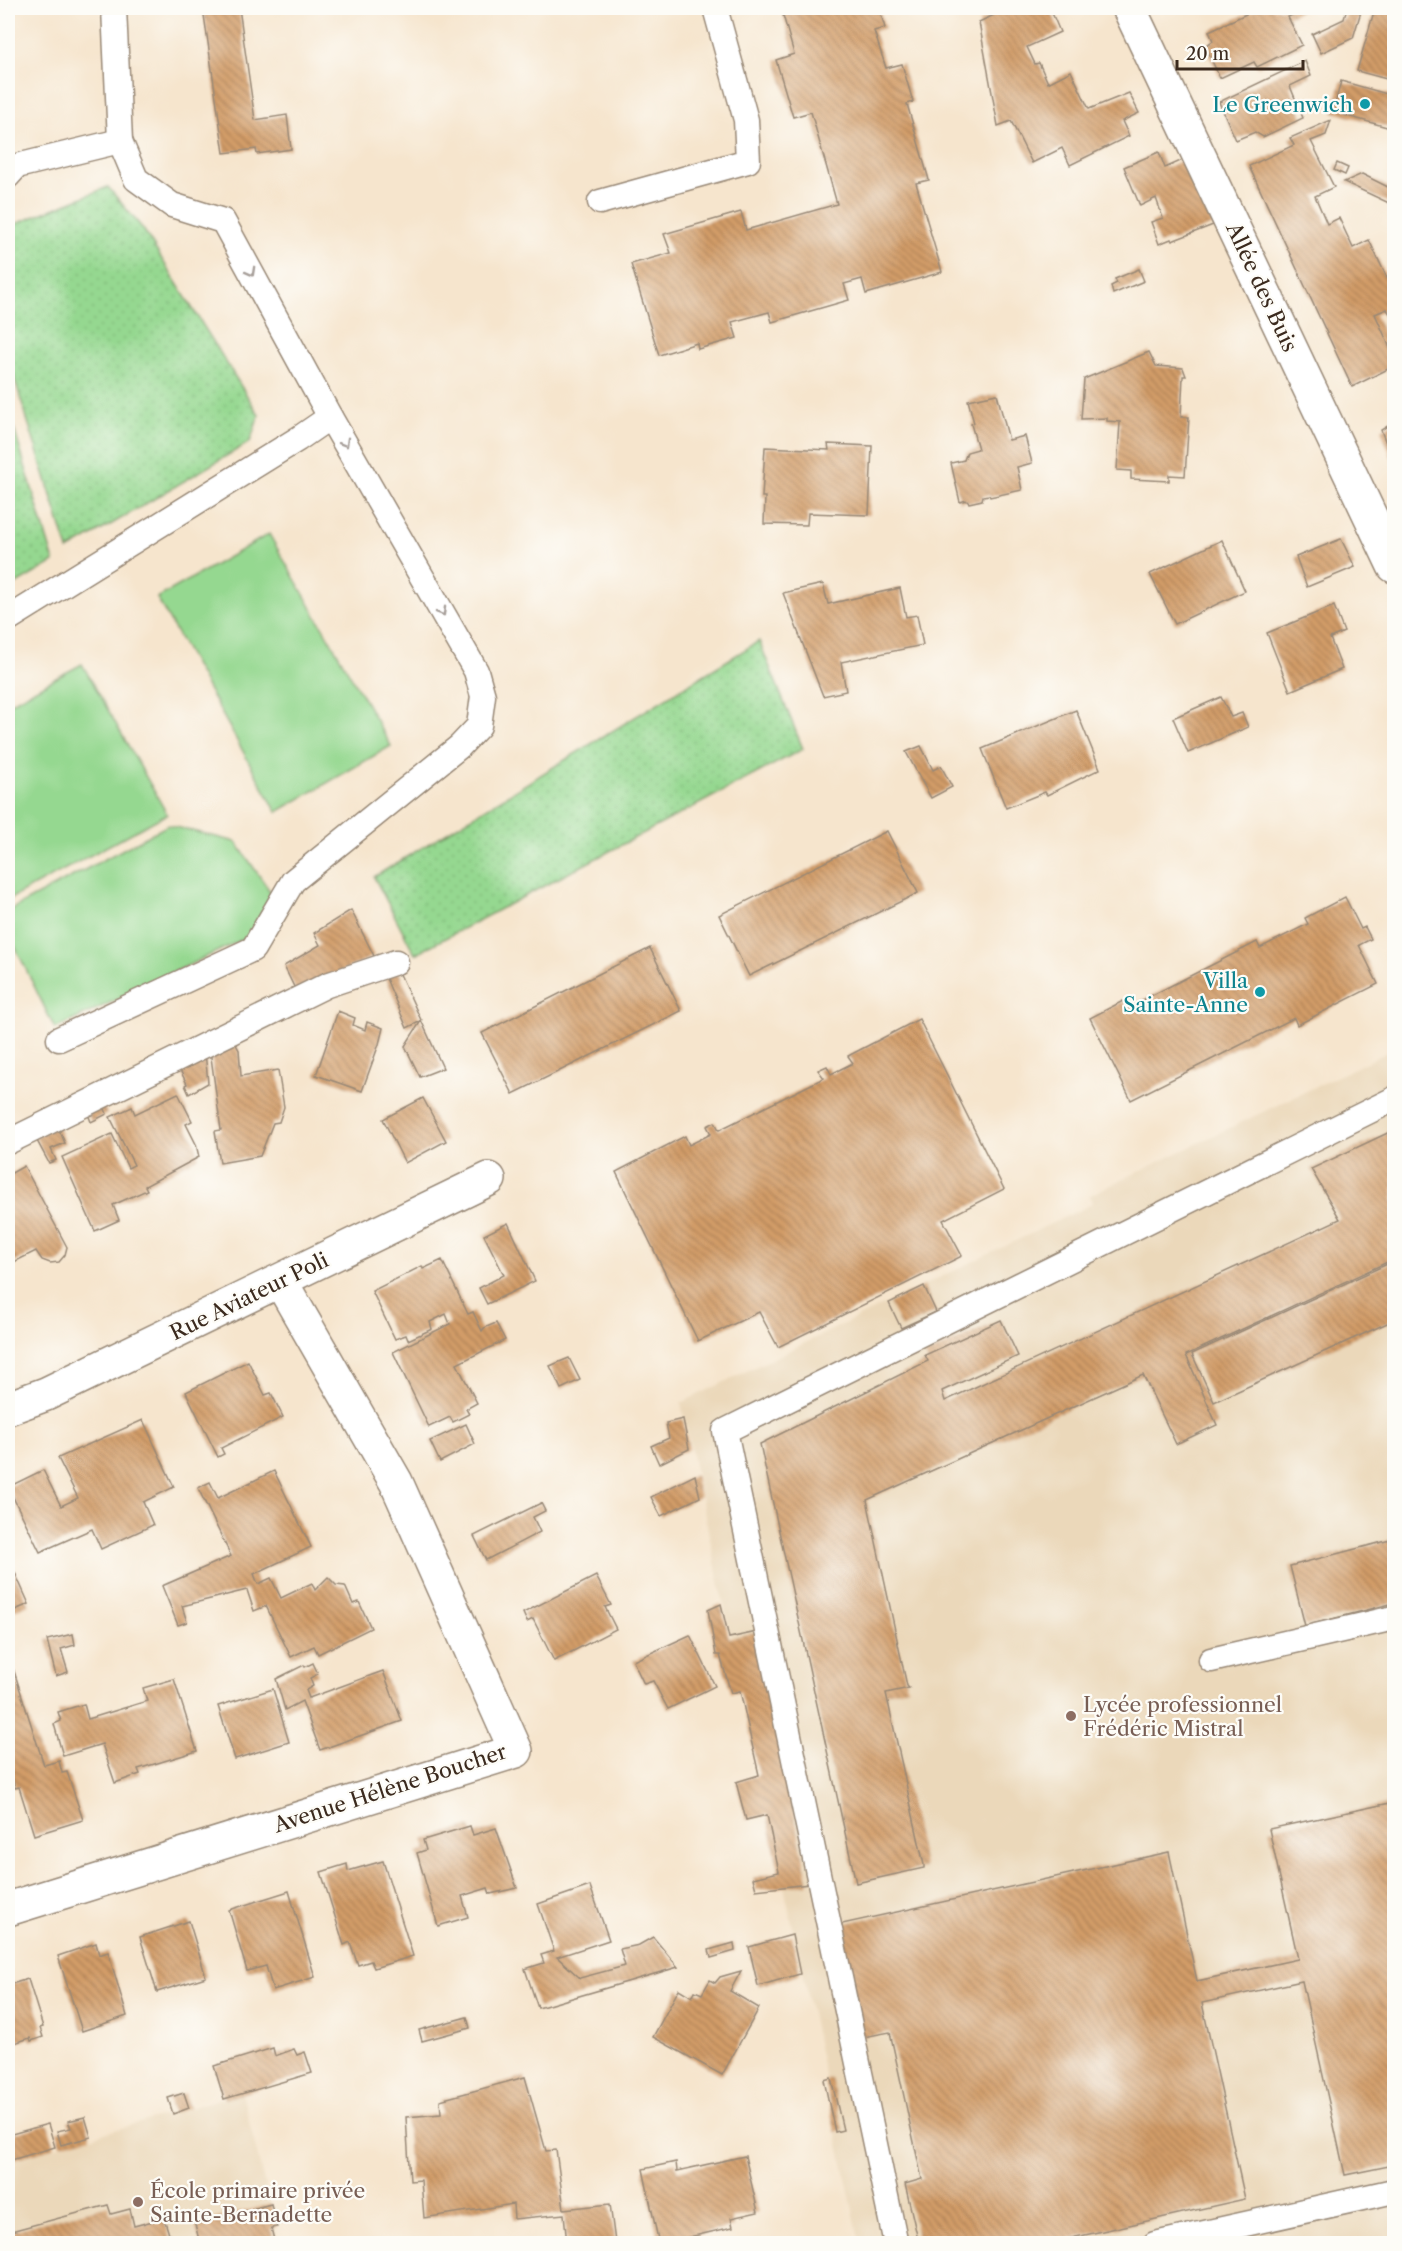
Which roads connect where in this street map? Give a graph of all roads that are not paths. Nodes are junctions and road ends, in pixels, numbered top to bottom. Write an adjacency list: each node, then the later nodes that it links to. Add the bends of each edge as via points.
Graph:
1 (114, 8): 4 (lane)
2 (715, 8): 6 (lane, via 746,120 747,161)
3 (1129, 8): 8 (street, Allée des Buis)
4 (120, 141): 5 (lane, via 17,166); 7 (lane, one-way to 7, via 136,179 172,205 223,221)
5 (8, 176)
6 (600, 202)
7 (330, 417): 9 (lane); 11 (lane, one-way to 11, via 476,670 483,696 479,726 460,746 293,881 253,949)
8 (1395, 566)
9 (8, 619)
10 (396, 962): 13 (lane, via 327,985)
11 (59, 1039)
12 (1395, 1099): 21 (lane, via 725,1431)
13 (8, 1142)
14 (489, 1179): 15 (street, Rue Aviateur Poli)
15 (281, 1282): 16 (street, Rue Aviateur Poli, via 46,1394); 19 (street, Avenue Hélène Boucher, via 396,1482 516,1751)
16 (8, 1408)
17 (1395, 1618): 18 (lane)
18 (1211, 1660)
19 (8, 1909)
20 (1395, 2191): 22 (lane)
21 (896, 2244)
22 (1155, 2244)

